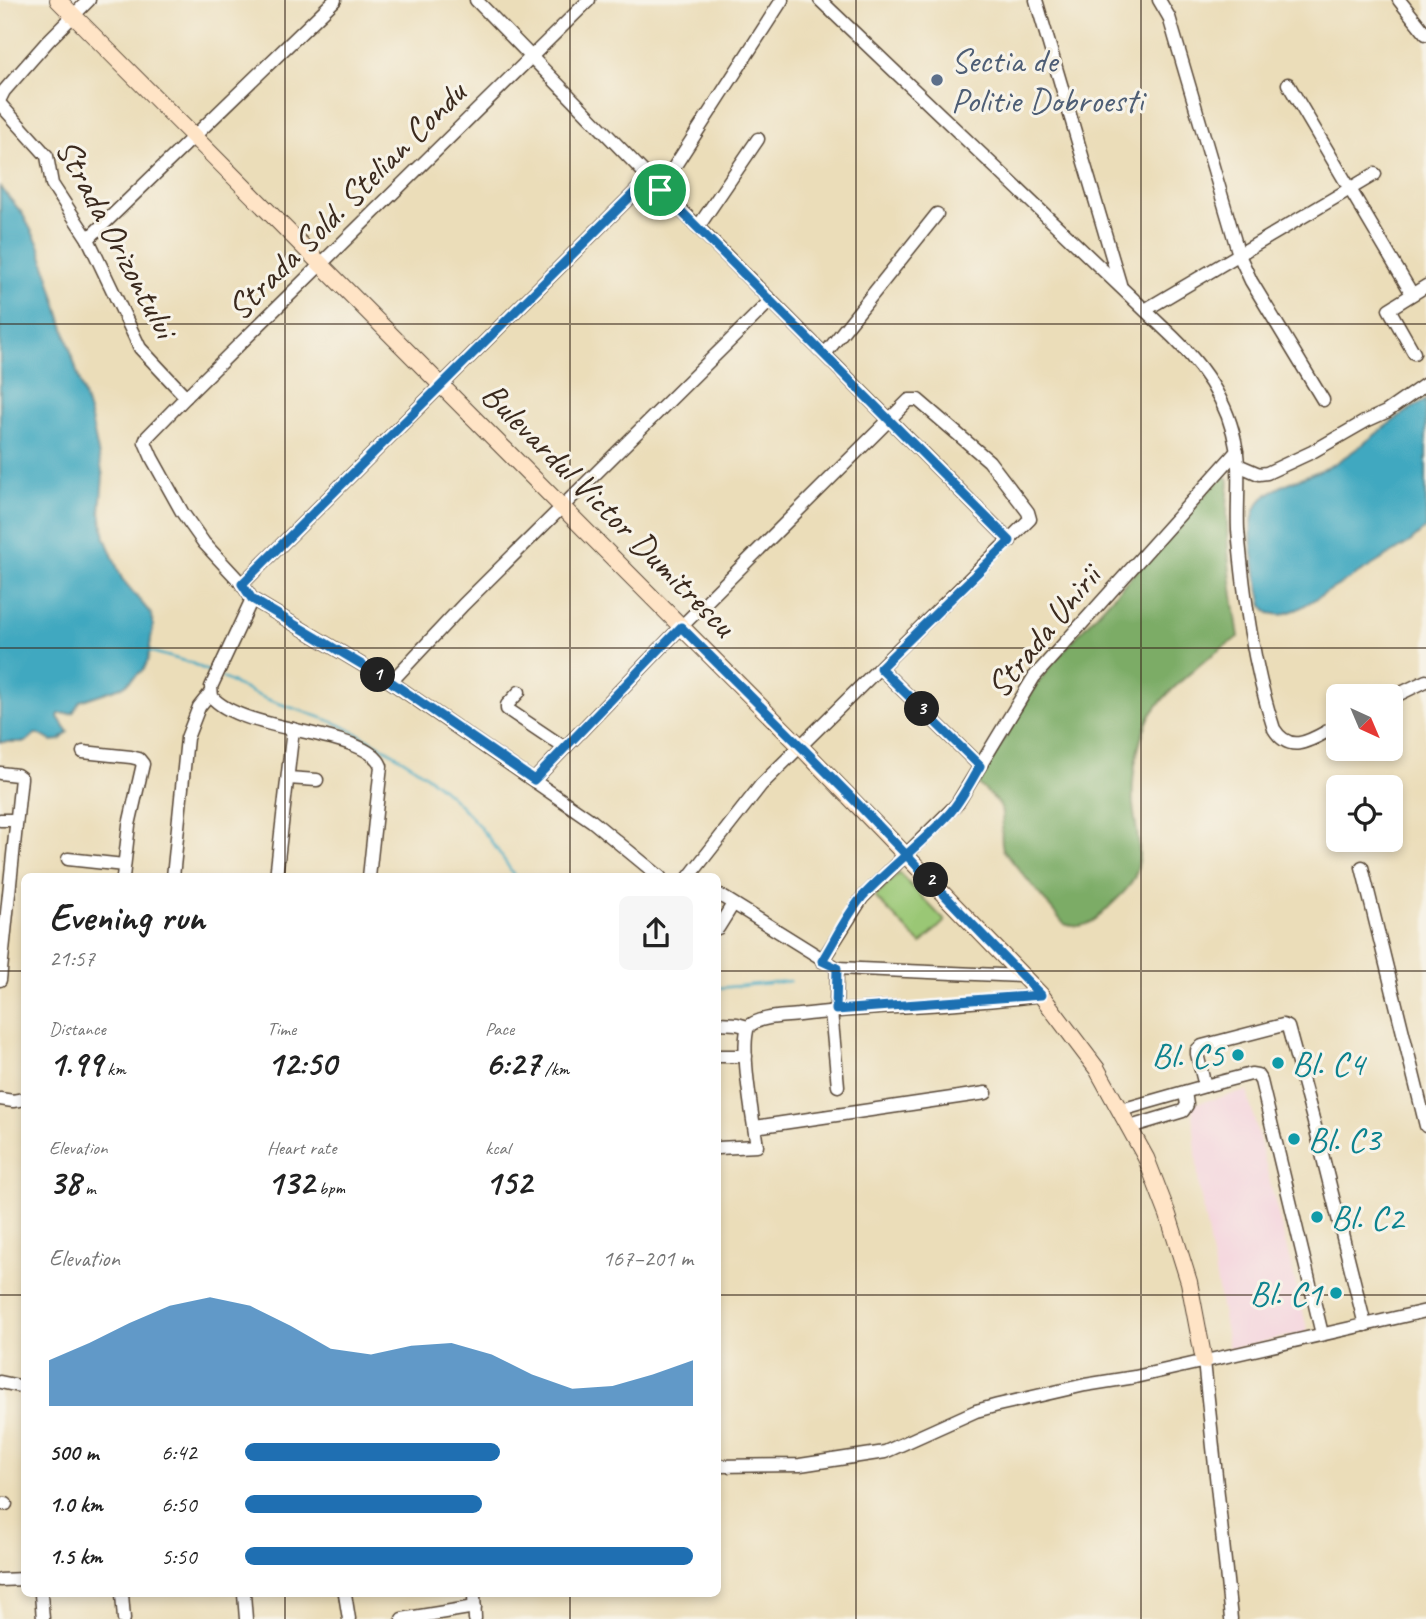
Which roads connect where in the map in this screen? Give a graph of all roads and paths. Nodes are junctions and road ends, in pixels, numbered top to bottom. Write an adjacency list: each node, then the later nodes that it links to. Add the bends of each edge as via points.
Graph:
1 (58, 0): 11 (street, Bulevardul Victor Dumitrescu)
2 (89, 0): 11 (street)
3 (335, 0): 16 (street)
4 (475, 0): 13 (street)
5 (589, 0): 13 (street, Strada Sold. Stelian Condu)
6 (782, 0): 21 (street)
7 (820, 0): 28 (street)
8 (1036, 0): 28 (street)
9 (1159, 0): 25 (street, via 1169,17)
10 (1399, 0): 12 (street)
11 (74, 15): 15 (street); 16 (street, Bulevardul Victor Dumitrescu)
12 (1426, 34)
13 (531, 57): 19 (street); 26 (street, Strada Sold. Stelian Condu)
14 (1288, 84): 20 (street)
15 (0, 101): 24 (street, Strada Orizontului, via 47,156 52,184)
16 (194, 136): 24 (street); 26 (street, Bulevardul Victor Dumitrescu)
17 (758, 139): 23 (street)
18 (1375, 174): 20 (street)
19 (649, 178): 21 (street); 34 (street)
20 (1351, 188): 25 (street); 29 (street)
21 (660, 190): 23 (street)
22 (937, 214): 33 (street)
23 (698, 227): 30 (street)
24 (88, 239): 36 (street, Strada Orizontului, via 140,348)
25 (1239, 255): 31 (street); 37 (street)
26 (320, 264): 34 (street, Bulevardul Victor Dumitrescu); 36 (street, Strada Sold. Stelian Condu)
27 (1426, 286): 29 (street)
28 (1121, 288): 31 (street)
29 (1412, 294): 32 (street, via 1389,311)
30 (771, 300): 33 (street); 41 (street)
31 (1145, 310): 39 (street, via 1192,355 1211,381 1230,421)
32 (1414, 353)
33 (825, 354): 38 (street)
34 (440, 384): 41 (street, Bulevardul Victor Dumitrescu); 43 (street)
35 (1426, 384): 40 (street, via 1386,412 1267,473)
36 (186, 397): 43 (street, Strada Sold. Stelian Condu, via 145,442 191,526)
37 (1323, 400)
38 (890, 419): 42 (street); 42 (street, via 909,400 918,400 989,461 1030,516); 45 (street)
39 (1237, 451): 40 (street); 57 (street, Strada Unirii, via 1034,677)
40 (1238, 465): 53 (street, via 1238,528 1250,635 1274,729 1283,741 1294,744)
41 (563, 507): 45 (street, Bulevardul Victor Dumitrescu); 48 (street)
42 (1010, 541): 46 (street)
43 (242, 584): 44 (street)
44 (252, 599): 48 (street); 49 (street)
45 (681, 627): 54 (street, Bulevardul Victor Dumitrescu); 55 (street)
46 (880, 668): 54 (street); 57 (street)
47 (1426, 681): 51 (street)
48 (391, 682): 61 (street)
49 (211, 690): 52 (street, via 216,702 230,711); 68 (street, via 195,714 187,738)
50 (519, 692): 55 (street, via 508,709)
51 (1404, 692)
52 (293, 729): 59 (street); 70 (street, via 352,745 379,761)
53 (1326, 731)
54 (800, 746): 64 (street, Bulevardul Victor Dumitrescu); 72 (street, via 747,801)
55 (565, 748): 61 (street)
56 (83, 752): 67 (street, via 131,757 143,764)
57 (980, 766): 64 (street, Strada Unirii, via 948,815)
58 (0, 773): 63 (street, via 21,778)
59 (288, 778): 60 (street); 69 (street)
60 (317, 780)
61 (534, 780): 71 (street)
62 (0, 820): 63 (street)
63 (16, 820): 73 (street)
64 (906, 855): 78 (street, Strada Unirii, via 862,898); 80 (street, Bulevardul Victor Dumitrescu)
65 (68, 859): 67 (street)
66 (1362, 867): 95 (street)
67 (123, 871)
68 (173, 873)
69 (276, 873)
70 (369, 873)
71 (655, 873)
72 (693, 873)
73 (4, 892): 77 (street)
74 (721, 896): 75 (street)
75 (733, 904): 76 (street); 78 (street)
76 (721, 923)
77 (2, 948): 81 (street)
78 (822, 961): 79 (street)
79 (837, 968): 80 (street); 83 (street)
80 (1022, 976): 82 (street, Bulevardul Victor Dumitrescu)
81 (0, 980)
82 (1041, 995): 83 (street); 94 (street, Bulevardul Victor Dumitrescu, via 1097,1069)
83 (834, 1011): 85 (street, via 767,1019); 88 (street)
84 (721, 1023): 85 (street)
85 (748, 1027): 86 (street)
86 (746, 1055): 87 (street); 97 (street)
87 (721, 1056)
88 (838, 1086)
89 (1205, 1086): 90 (street); 100 (street, via 1199,1047 1288,1027); 101 (street, via 1251,1074 1259,1077)
90 (1185, 1092): 94 (street); 96 (street, via 1187,1105 1180,1112)
91 (986, 1093): 97 (street)
92 (0, 1099): 93 (street)
93 (21, 1100)
94 (1121, 1110): 96 (street, Bulevardul Victor Dumitrescu)
95 (1426, 1126)
96 (1130, 1127): 102 (street, Bulevardul Victor Dumitrescu, via 1158,1186 1182,1259)
97 (755, 1128): 98 (street, via 757,1146)
98 (721, 1147)
99 (1426, 1311): 100 (street)
100 (1365, 1325): 101 (street)
101 (1322, 1334): 102 (street)
102 (1204, 1361): 105 (street, via 998,1405 886,1452 800,1465); 118 (street)
103 (0, 1382): 104 (street)
104 (21, 1386)
105 (721, 1466)
106 (21, 1579): 107 (street)
107 (0, 1580)
108 (41, 1597): 113 (street)
109 (122, 1597): 114 (street)
110 (244, 1597): 115 (street)
111 (345, 1597): 116 (street)
112 (475, 1607): 117 (street)
113 (43, 1619)
114 (124, 1619)
115 (246, 1619)
116 (349, 1619)
117 (402, 1619)
118 (1231, 1619)

